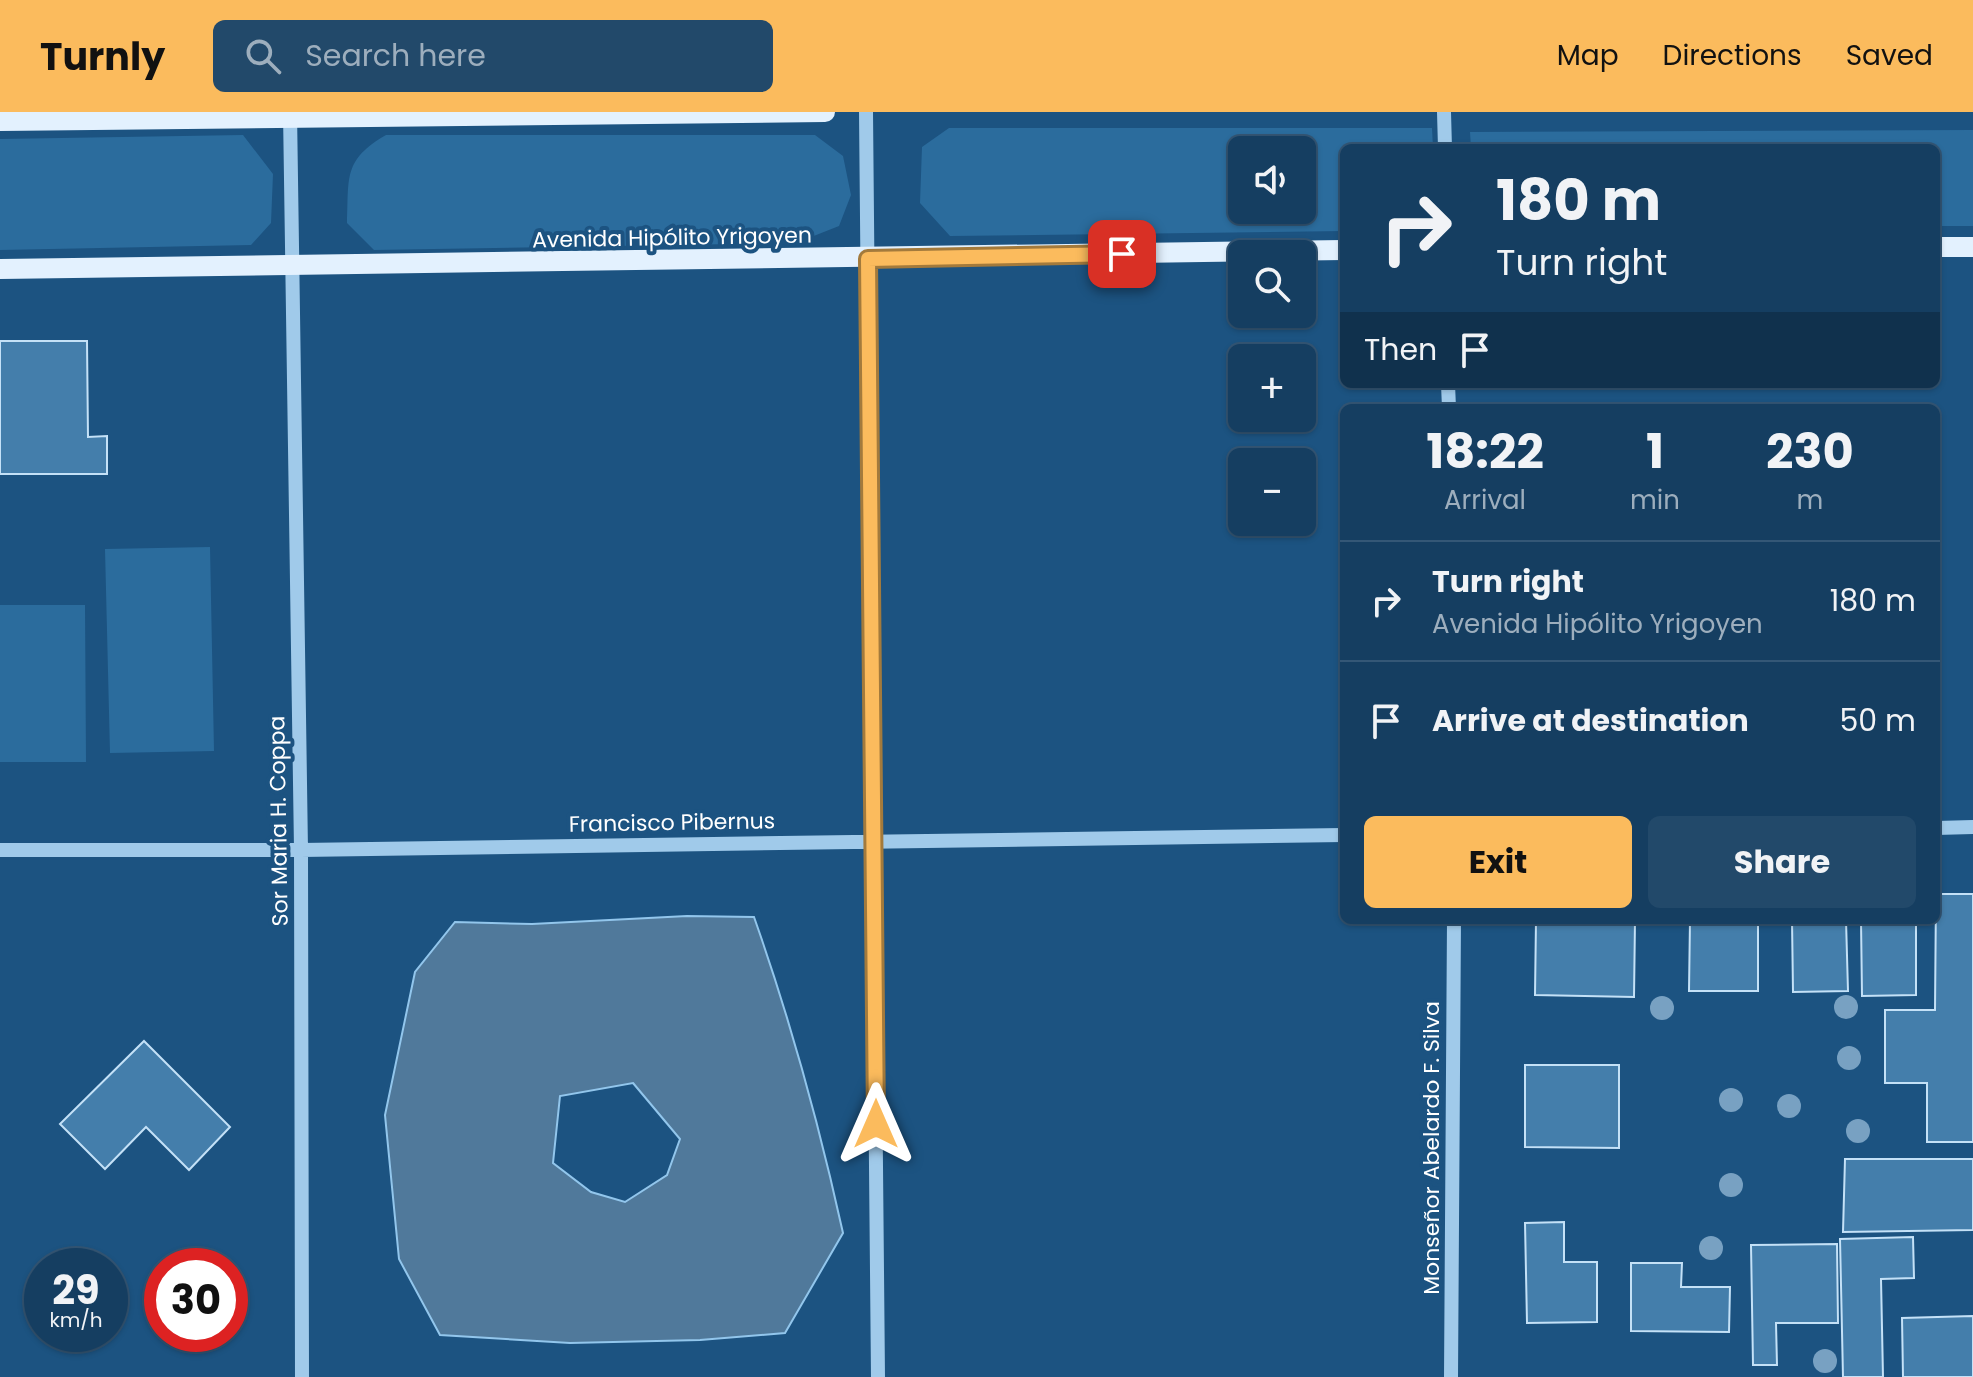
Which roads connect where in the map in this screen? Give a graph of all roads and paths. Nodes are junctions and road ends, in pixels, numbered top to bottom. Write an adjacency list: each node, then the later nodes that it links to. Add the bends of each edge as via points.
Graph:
1 (825, 112): 4 (main road)
2 (866, 112): 10 (street)
3 (1444, 112): 6 (street)
4 (290, 114): 5 (main road); 11 (street, Sor Maria H. Coppa)
5 (0, 121)
6 (1445, 144)
7 (1940, 247): 8 (main road)
8 (1973, 247)
9 (1340, 250): 10 (main road, Avenida Hipólito Yrigoyen)
10 (868, 259): 11 (main road, Avenida Hipólito Yrigoyen); 16 (street)
11 (292, 265): 12 (main road, Avenida Hipólito Yrigoyen); 18 (street, Sor Maria H. Coppa)
12 (0, 269)
13 (1973, 827): 14 (street)
14 (1940, 828)
15 (1340, 835): 16 (street, Francisco Pibernus)
16 (873, 840): 18 (street, Francisco Pibernus); 21 (street)
17 (0, 850): 18 (street, Francisco Pibernus)
18 (301, 850): 20 (street, Sor Maria H. Coppa)
19 (1454, 924): 22 (street, Monseñor Abelardo F. Silva)
20 (302, 1377)
21 (878, 1377)
22 (1451, 1377)

